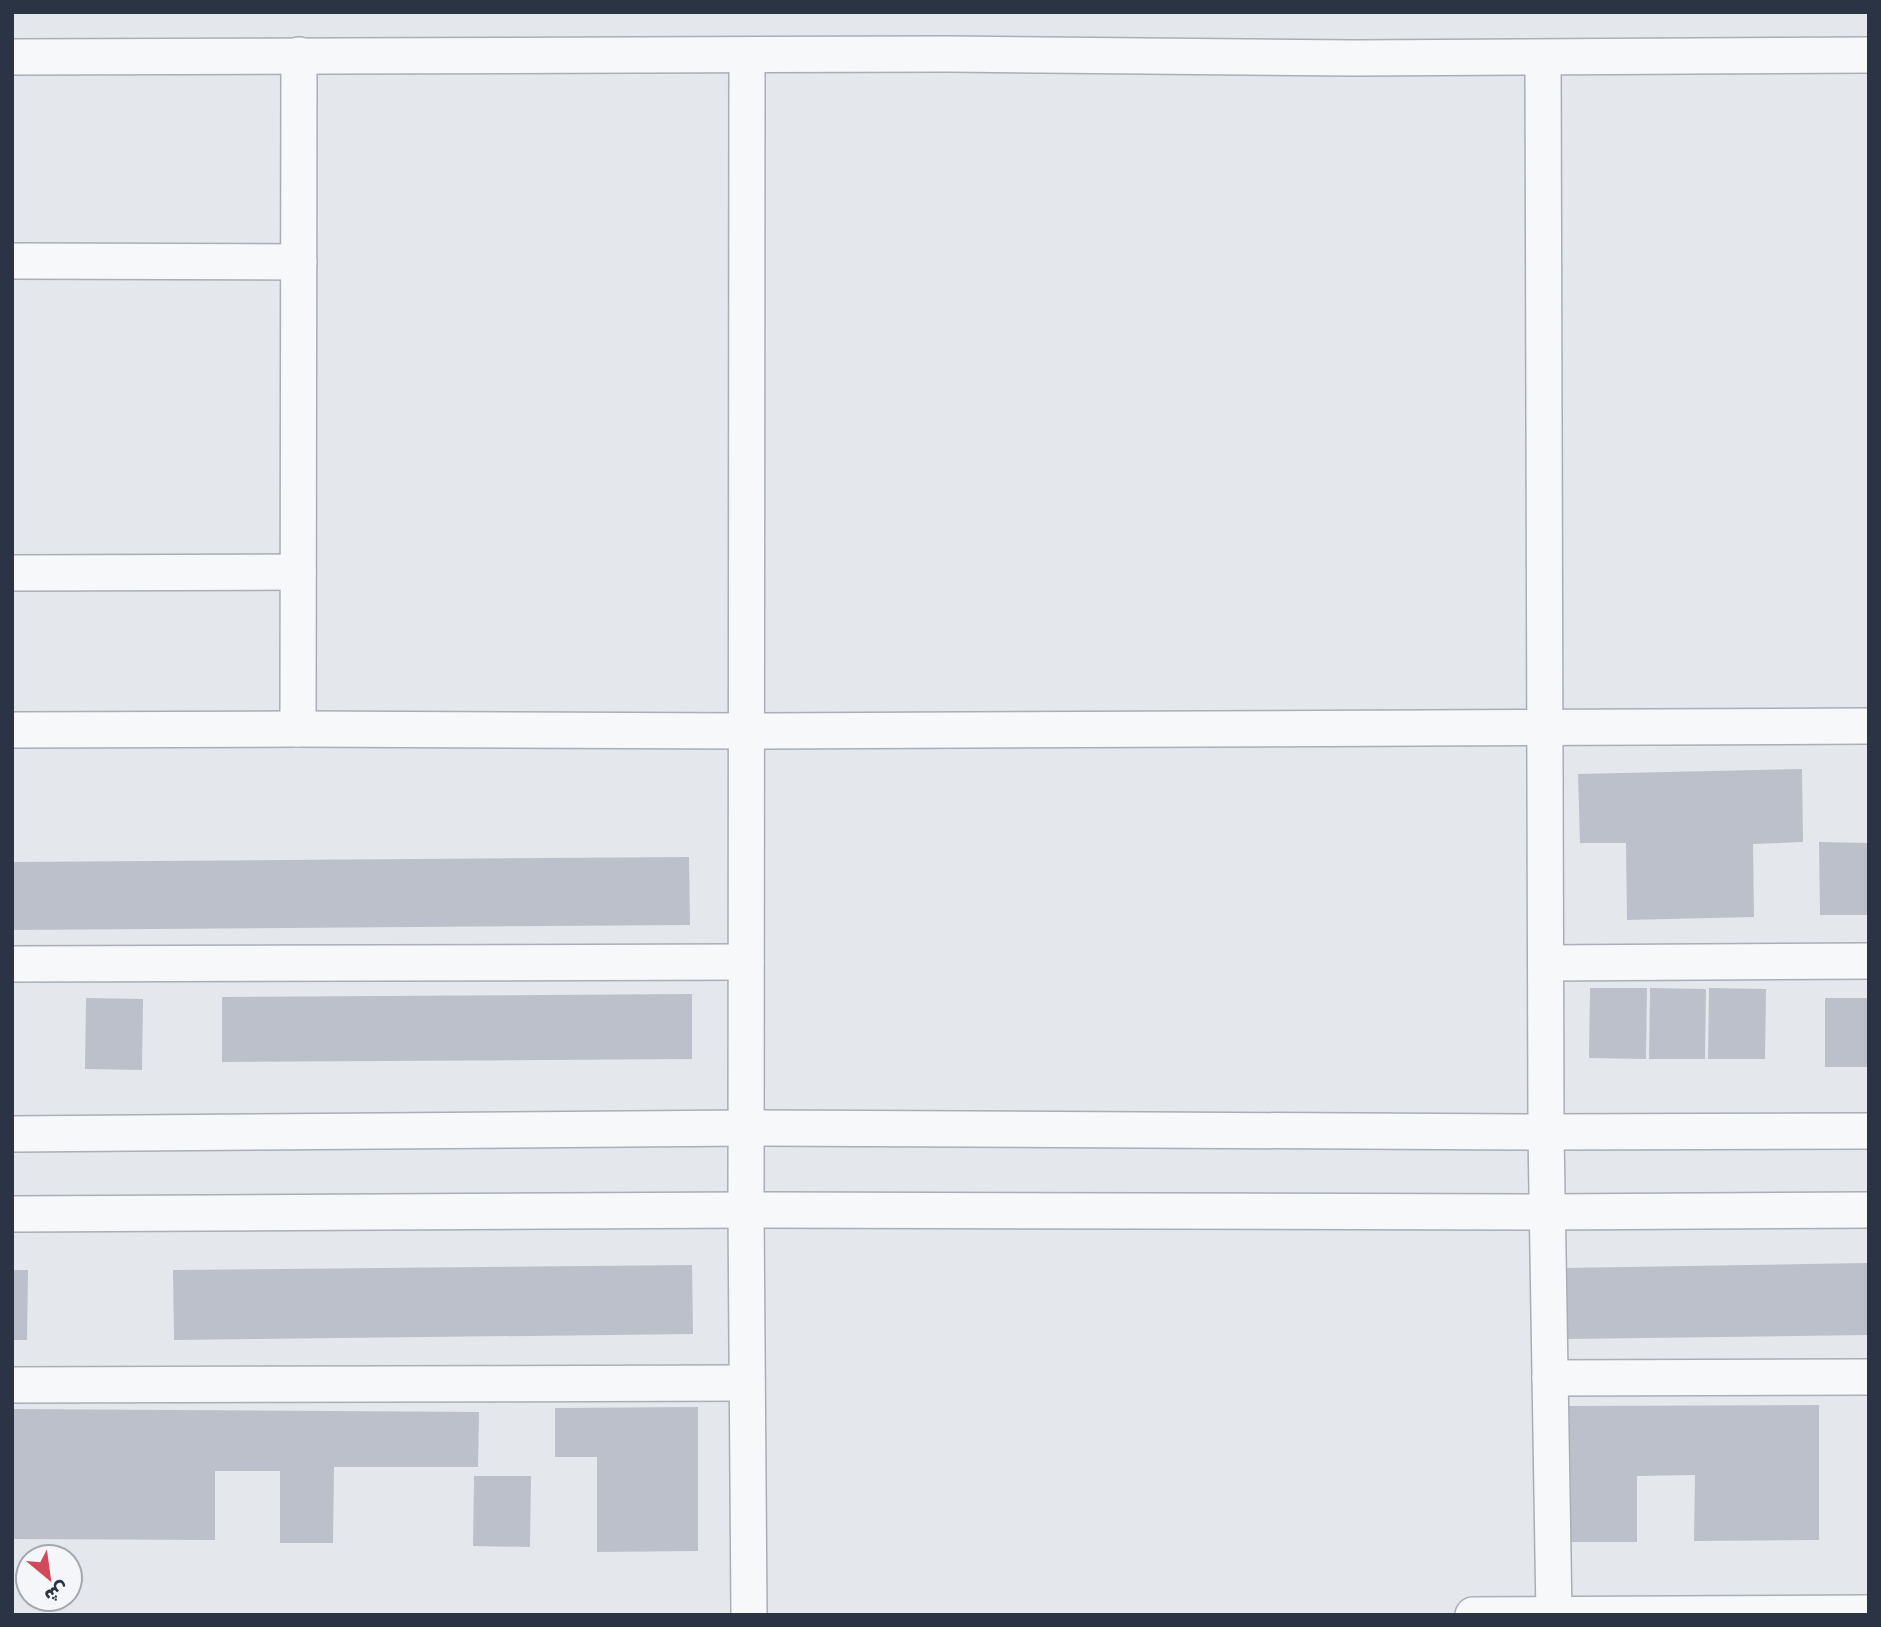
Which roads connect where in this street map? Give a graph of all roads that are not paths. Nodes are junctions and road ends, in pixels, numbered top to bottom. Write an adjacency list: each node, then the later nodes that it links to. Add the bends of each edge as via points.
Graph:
1 (299, 55): 3 (street); 4 (street); 7 (street)
2 (1869, 55): 5 (street)
3 (747, 56): 5 (street); 14 (street)
4 (12, 57)
5 (1543, 58): 12 (street)
6 (12, 261): 7 (street)
7 (299, 262): 8 (street)
8 (298, 572): 9 (street); 11 (street)
9 (12, 573)
10 (1869, 726): 12 (street)
11 (298, 729): 13 (street); 14 (street)
12 (1544, 729): 14 (street); 17 (street)
13 (12, 730)
14 (746, 731): 16 (street)
15 (1869, 961): 17 (street)
16 (746, 962): 18 (street); 19 (street)
17 (1546, 963): 21 (street)
18 (12, 964)
19 (746, 1128): 21 (street); 22 (street); 23 (street)
20 (1869, 1131): 21 (street)
21 (1546, 1132): 25 (street)
22 (12, 1134)
23 (746, 1210): 25 (street); 26 (street); 29 (street)
24 (1869, 1210): 25 (street)
25 (1548, 1212): 28 (street)
26 (12, 1214)
27 (1869, 1377): 28 (street)
28 (1550, 1378): 34 (street)
29 (747, 1383): 30 (street); 32 (street)
30 (12, 1385)
31 (1869, 1613): 34 (street)
32 (749, 1615)
33 (1474, 1615): 34 (street)
34 (1553, 1615)

